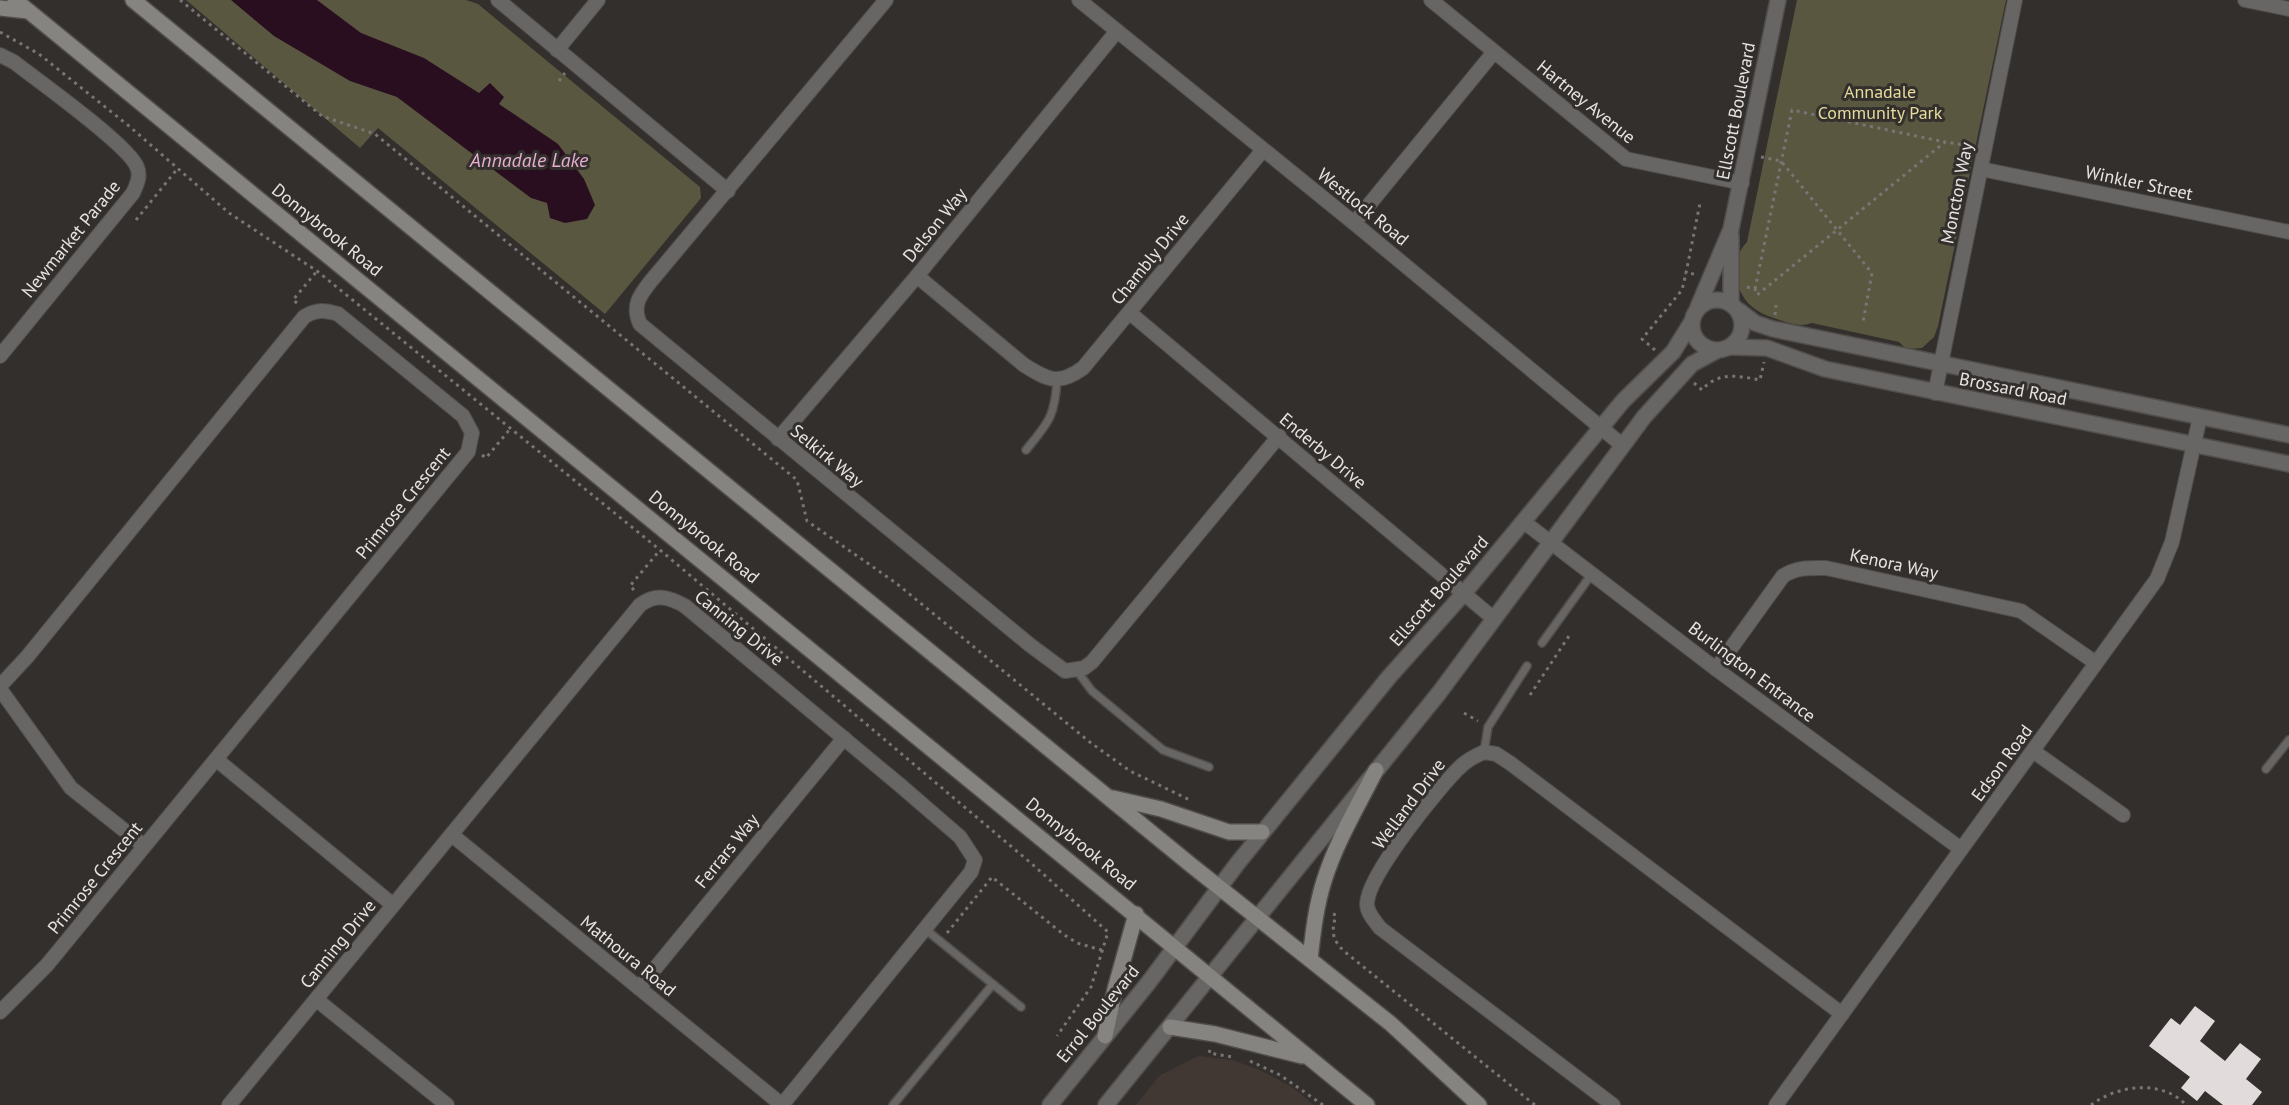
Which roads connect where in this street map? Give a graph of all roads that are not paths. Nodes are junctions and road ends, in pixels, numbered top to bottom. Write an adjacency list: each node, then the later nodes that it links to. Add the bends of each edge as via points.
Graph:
1 (15, 0): 13 (main road, Donnybrook Road)
2 (133, 0): 64 (main road)
3 (498, 0): 15 (street)
4 (598, 0): 15 (street)
5 (886, 0): 21 (street, Selkirk Way)
6 (1079, 0): 14 (street, Westlock Road)
7 (1431, 0): 16 (street, Hartney Avenue)
8 (1778, 0): 20 (street, Ellscott Boulevard)
9 (2015, 0): 19 (street, Moncton Way)
10 (2245, 0): 12 (street)
11 (0, 9): 13 (main road)
12 (2289, 9)
13 (28, 11): 72 (main road, Donnybrook Road)
14 (1117, 31): 18 (street, Westlock Road); 25 (street, Delson Way)
15 (557, 50): 21 (street)
16 (1494, 52): 20 (street, Hartney Avenue, via 1626,159); 22 (street)
17 (0, 55): 32 (street, Newmarket Parade, via 122,147 138,168 139,182)
18 (1263, 150): 22 (street, Westlock Road); 28 (street, Chambly Drive)
19 (1981, 169): 24 (street, Winkler Street); 33 (street, Moncton Way)
20 (1742, 183): 23 (street, Ellscott Boulevard)
21 (728, 191): 40 (street, Selkirk Way, via 641,293 635,314 649,334)
22 (1354, 223): 37 (street, Westlock Road)
23 (1731, 229): 26 (street, Ellscott Boulevard); 27 (street, Ellscott Boulevard)
24 (2289, 232)
25 (917, 276): 34 (street, via 1024,364 1043,377); 40 (street, Delson Way)
26 (1698, 307): 27 (street, via 1714,300); 29 (street)
27 (1734, 307): 30 (street, via 1742,317 1741,334); 33 (street, Brossard Road, via 1755,323 1773,329)
28 (1130, 313): 34 (street, Chambly Drive, via 1083,369); 39 (street, Enderby Drive)
29 (1691, 323): 31 (street, via 1695,339); 37 (street, Ellscott Boulevard, via 1673,352)
30 (1731, 347): 31 (street); 35 (street, Brossard Road, via 1767,348 1825,369)
31 (1716, 351): 41 (street, via 1692,364)
32 (0, 356)
33 (1941, 363): 35 (street, Moncton Way); 36 (street, Brossard Road)
34 (1057, 380): 43 (lane, via 1051,419)
35 (1935, 393): 42 (street, Brossard Road)
36 (2200, 417): 38 (street, Brossard Road); 42 (street, Edson Road)
37 (1601, 427): 41 (street, Westlock Road); 45 (street, Ellscott Boulevard)
38 (2289, 435)
39 (1279, 436): 48 (street, Enderby Drive); 54 (street, via 1092,662)
40 (778, 439): 54 (street, Selkirk Way, via 1054,665 1065,671)
41 (1622, 445): 46 (street)
42 (2195, 445): 44 (street, Brossard Road); 51 (street, Edson Road, via 2166,561)
43 (1026, 450)
44 (2289, 464)
45 (1524, 522): 46 (street, Burlington Entrance); 48 (street, Ellscott Boulevard)
46 (1549, 543): 47 (street, Burlington Entrance); 49 (street)
47 (1592, 575): 50 (lane); 53 (street, Burlington Entrance)
48 (1465, 592): 49 (street, Enderby Drive); 66 (street, Ellscott Boulevard, via 1389,677)
49 (1493, 618): 63 (street)
50 (1542, 642)
51 (2096, 663): 53 (street, Kenora Way, via 2021,611 1826,568 1795,568 1783,576); 58 (street, Edson Road)
52 (1527, 666): 59 (lane, via 1488,727)
53 (1716, 669): 69 (street, Burlington Entrance)
54 (1077, 670): 61 (lane, via 1092,692 1163,750)
55 (0, 688): 60 (street, Primrose Crescent, via 304,317 324,309 338,314 463,416 472,433 471,446); 68 (street, via 71,788)
56 (844, 738): 67 (street, Canning Drive, via 685,606 660,596 647,600); 74 (street, Canning Drive, via 960,837 975,860 971,872); 79 (street, Ferrars Way)
57 (2289, 740): 62 (lane)
58 (2033, 751): 65 (street); 69 (street, Edson Road)
59 (1484, 752): 83 (street, via 1510,763); 95 (street, Welland Drive, via 1461,766 1394,850 1370,892 1370,914 1380,928)
60 (218, 760): 68 (street, Primrose Crescent); 71 (street)
61 (1209, 767)
62 (2266, 769)
63 (1376, 770): 73 (street); 76 (main road, via 1334,852 1316,910)
64 (1110, 798): 66 (main road, via 1161,808 1229,832); 70 (main road)
65 (2123, 815)
66 (1262, 832): 70 (street, Ellscott Boulevard)
67 (452, 835): 71 (street, Canning Drive); 79 (street, Mathoura Road)
68 (144, 846): 82 (street, Primrose Crescent, via 47,965)
69 (1961, 849): 83 (street, Edson Road)
70 (1219, 888): 73 (main road); 75 (street, Errol Boulevard)
71 (393, 905): 80 (street, Canning Drive)
72 (1136, 914): 75 (main road, Donnybrook Road); 85 (main road)
73 (1257, 917): 76 (main road); 77 (street)
74 (925, 929): 78 (lane); 89 (street, Canning Drive)
75 (1175, 947): 77 (main road, Donnybrook Road); 85 (street, Errol Boulevard)
76 (1310, 959): 94 (main road, via 1391,1024)
77 (1210, 976): 84 (street); 86 (main road, Donnybrook Road)
78 (993, 984): 81 (lane); 90 (lane)
79 (639, 988): 89 (street, Mathoura Road)
80 (317, 1000): 87 (street, Canning Drive); 88 (street)
81 (1021, 1007)
82 (0, 1012)
83 (1842, 1014): 96 (street, Edson Road)
84 (1170, 1027): 86 (main road, via 1215,1034); 92 (street)
85 (1105, 1036): 91 (street, Errol Boulevard)
86 (1313, 1060): 93 (main road, Donnybrook Road)
87 (229, 1105)
88 (447, 1105)
89 (782, 1105)
90 (893, 1105)
91 (1050, 1105)
92 (1106, 1105)
93 (1367, 1105)
94 (1479, 1105)
95 (1613, 1105)
96 (1776, 1105)

